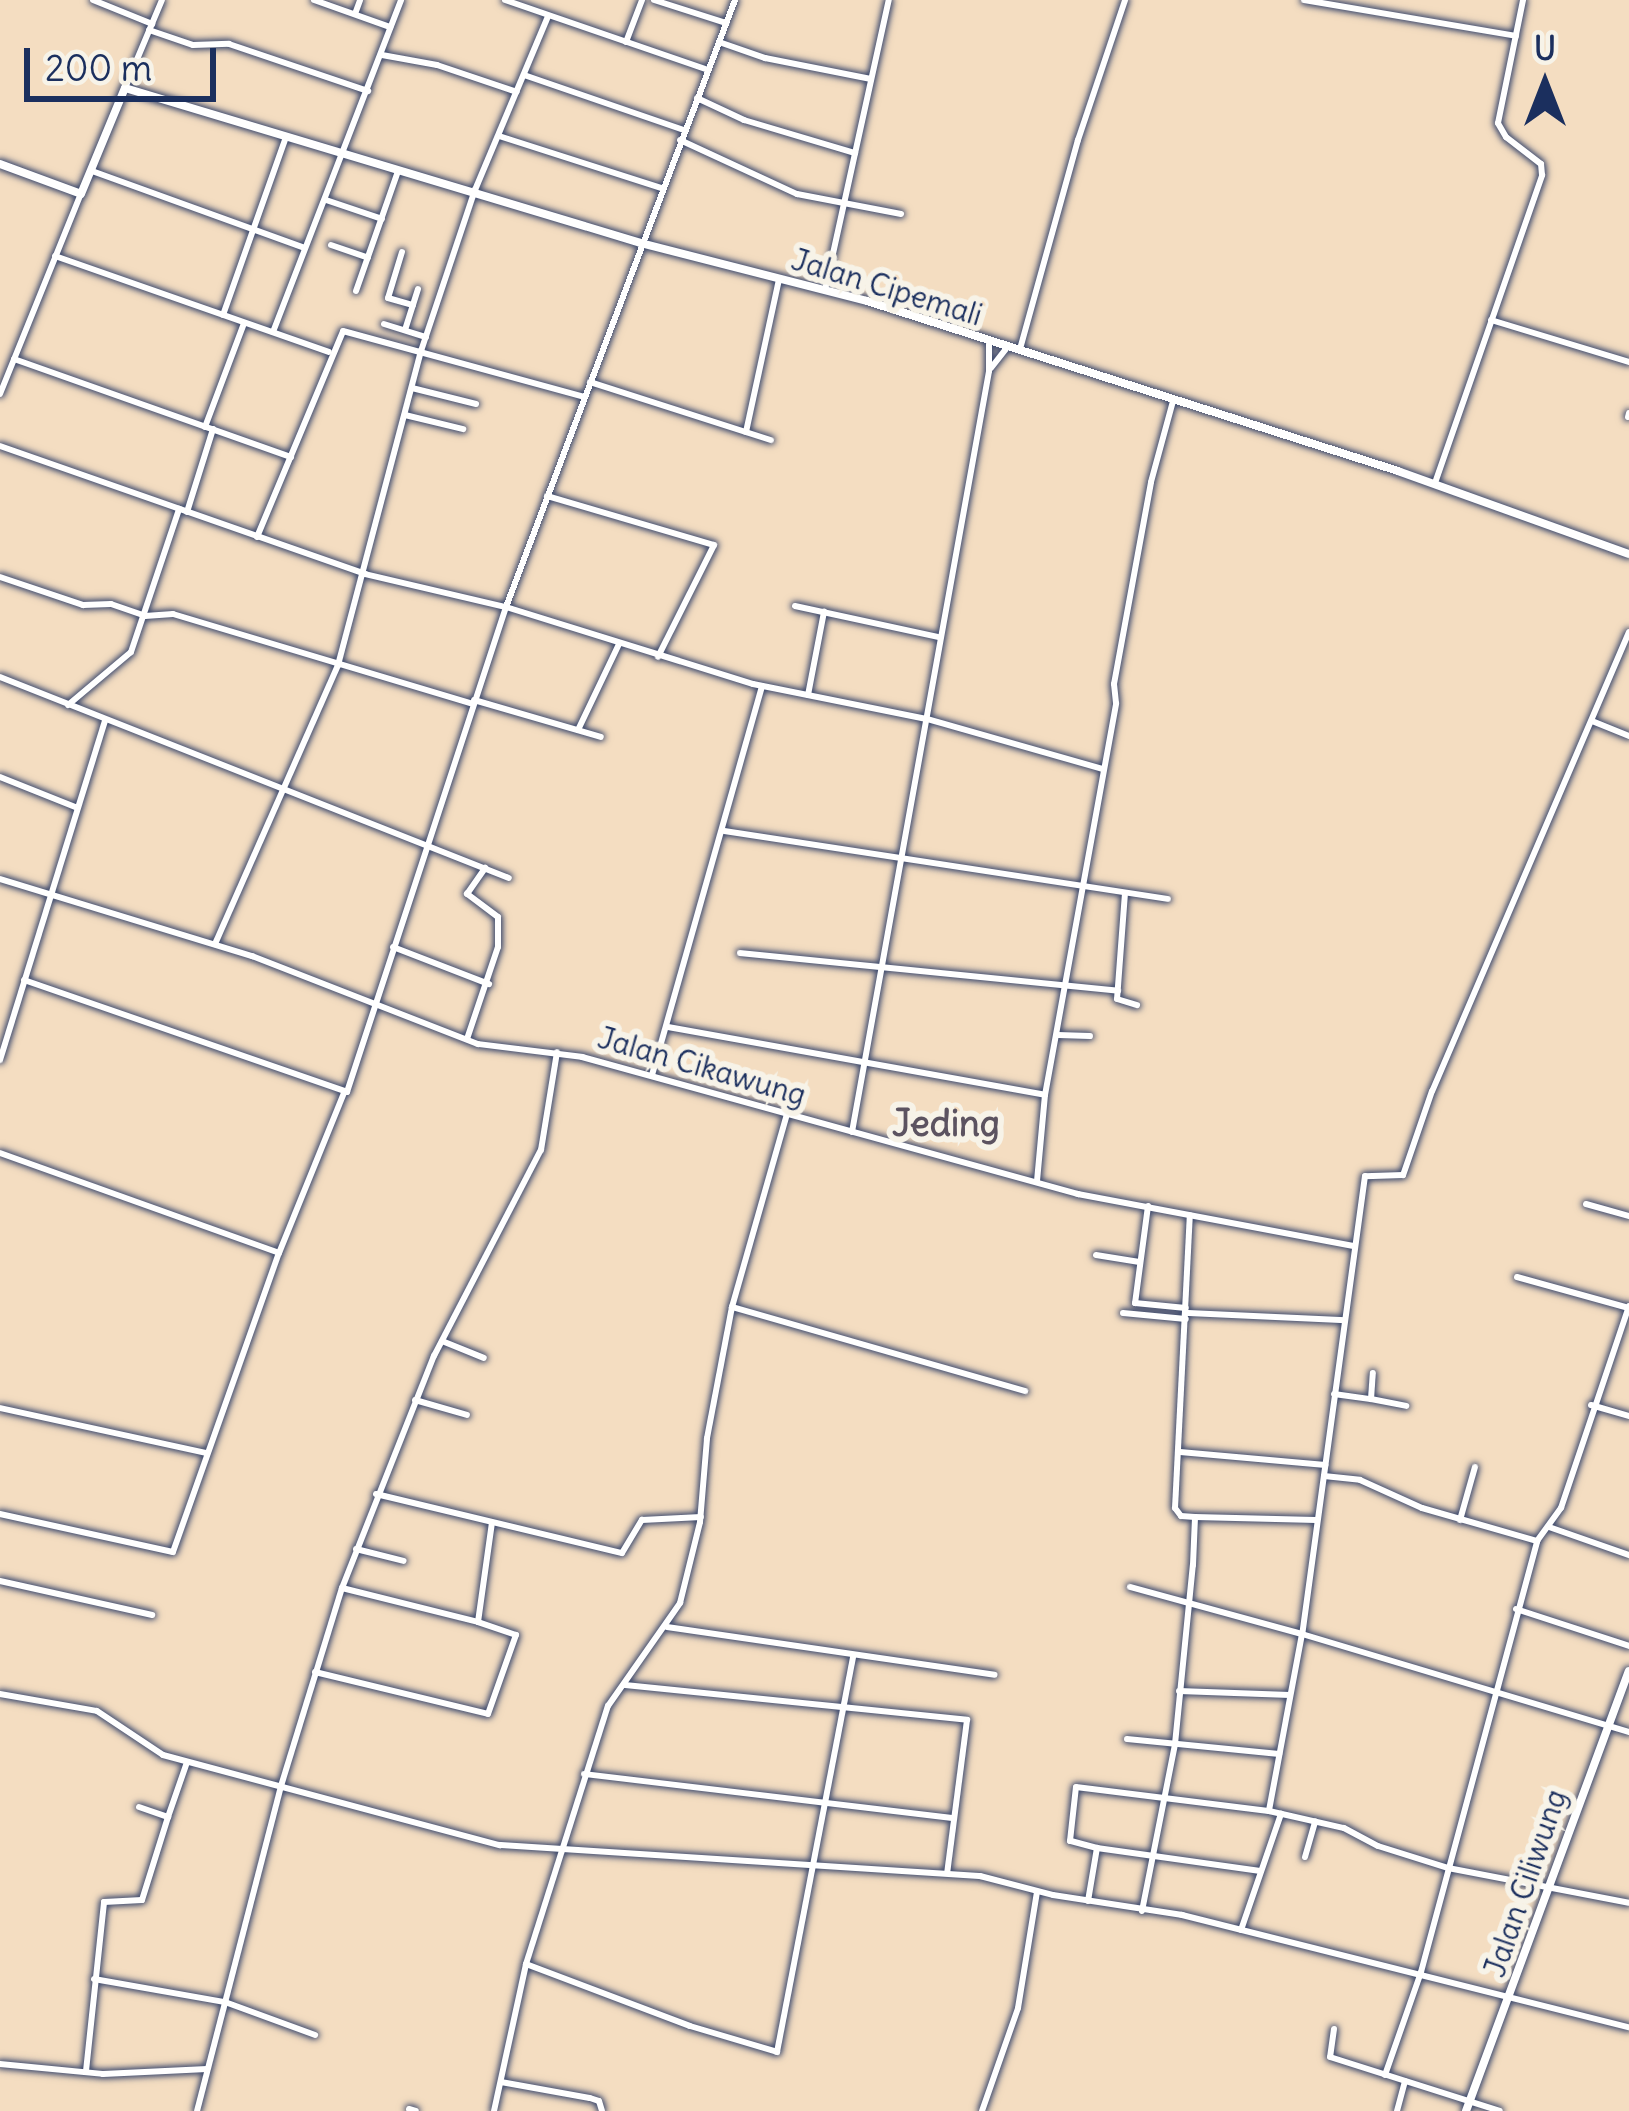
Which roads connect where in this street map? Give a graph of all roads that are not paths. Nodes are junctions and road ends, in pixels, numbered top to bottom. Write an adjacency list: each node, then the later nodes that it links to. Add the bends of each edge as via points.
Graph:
1 (93, 0): 18 (street)
2 (162, 0): 18 (street)
3 (314, 0): 15 (street)
4 (360, 0): 15 (street)
5 (401, 0): 19 (street)
6 (505, 0): 16 (street)
7 (642, 0): 21 (street)
8 (654, 0): 17 (street)
9 (735, 0): 17 (street)
10 (889, 0): 26 (street)
11 (1125, 0): 69 (street)
12 (1304, 0): 14 (street)
13 (1523, 0): 20 (street)
14 (1361, 5): 20 (street)
15 (355, 14): 19 (street)
16 (548, 16): 21 (street); 25 (street)
17 (726, 23): 22 (street)
18 (151, 27): 27 (street); 28 (street)
19 (391, 27): 23 (street)
20 (1516, 36): 60 (street, via 1498,123 1542,175)
21 (626, 42): 24 (street)
22 (719, 42): 24 (street); 26 (street)
23 (381, 54): 28 (street); 29 (street)
24 (708, 70): 30 (street)
25 (524, 75): 29 (street); 31 (street)
26 (871, 80): 36 (street)
27 (125, 88): 32 (main road, Jalan Cipemali); 39 (main road)
28 (368, 91): 35 (street)
29 (517, 92): 33 (street)
30 (698, 98): 31 (street); 36 (street)
31 (684, 130): 34 (street)
32 (288, 134): 35 (main road, Jalan Cipemali); 47 (street)
33 (499, 136): 40 (street); 41 (street)
34 (680, 140): 40 (street); 44 (street, via 797,194)
35 (345, 152): 38 (main road, Jalan Cipemali); 43 (street)
36 (855, 153): 44 (street)
37 (0, 164): 42 (main road)
38 (399, 167): 41 (main road, Jalan Cipemali); 46 (street)
39 (88, 170): 42 (main road); 47 (street)
40 (662, 188): 48 (street)
41 (475, 190): 48 (main road, Jalan Cipemali); 65 (street)
42 (82, 194): 52 (street)
43 (326, 200): 46 (street); 50 (street)
44 (844, 203): 45 (street); 57 (street)
45 (901, 214)
46 (382, 219): 53 (street)
47 (252, 229): 50 (street); 59 (street)
48 (641, 243): 54 (main road, Jalan Cipemali); 74 (street)
49 (331, 245): 53 (street)
50 (307, 249): 64 (street)
51 (402, 252): 58 (street, via 388,298)
52 (56, 256): 59 (street); 71 (street)
53 (368, 258): 56 (street)
54 (779, 279): 57 (main road, Jalan Cipemali); 83 (street)
55 (418, 289): 58 (street)
56 (356, 291)
57 (825, 291): 66 (main road, Jalan Cipemali)
58 (412, 305): 63 (street)
59 (223, 315): 61 (street)
60 (1491, 320): 72 (street); 87 (street)
61 (244, 322): 64 (street); 81 (street)
62 (384, 324): 63 (street)
63 (405, 330): 65 (street)
64 (273, 332): 70 (street)
65 (426, 337): 68 (street)
66 (989, 344): 67 (main road, Jalan Cipemali); 73 (street)
67 (1006, 349): 69 (main road, Jalan Cipemali); 73 (street)
68 (421, 351): 70 (street, via 343,331); 75 (street); 77 (street)
69 (1019, 352): 78 (main road, Jalan Cipemali)
70 (331, 353): 86 (street)
71 (14, 359): 76 (street); 81 (street)
72 (1629, 362)
73 (989, 371): 99 (street)
74 (590, 382): 77 (street); 83 (street)
75 (412, 388): 79 (street); 80 (street)
76 (0, 394)
77 (584, 397): 88 (street)
78 (1173, 401): 87 (main road, Jalan Cipemali); 114 (street, via 1151,482)
79 (476, 404)
80 (405, 415): 82 (street); 92 (street)
81 (209, 428): 86 (street); 89 (street)
82 (463, 429)
83 (746, 432): 84 (street)
84 (771, 440)
85 (0, 446): 89 (street)
86 (291, 457): 90 (street)
87 (1434, 484): 91 (main road, Jalan Cipemali)
88 (547, 496): 95 (street); 101 (street, via 715,545)
89 (183, 510): 90 (street); 97 (street)
90 (257, 537): 92 (street)
91 (1629, 554)
92 (365, 574): 95 (street); 102 (street)
93 (0, 578): 97 (street)
94 (795, 606): 96 (street)
95 (506, 607): 100 (street); 106 (street)
96 (824, 612): 99 (street); 105 (street)
97 (145, 616): 102 (street, via 173,614); 107 (street, via 127,657)
98 (1629, 632): 110 (street)
99 (940, 637): 108 (street)
100 (619, 644): 101 (street); 111 (street)
101 (658, 657): 104 (street)
102 (338, 665): 106 (street); 116 (street)
103 (0, 677): 107 (street)
104 (763, 686): 105 (street); 118 (street)
105 (808, 695): 108 (street)
106 (474, 702): 111 (street); 119 (street)
107 (68, 706): 109 (street)
108 (926, 719): 114 (street); 120 (street)
109 (106, 721): 116 (street); 117 (street)
110 (1592, 721): 112 (street); 156 (street, via 1403,1174 1365,1176)
111 (578, 730): 113 (street)
112 (1629, 736)
113 (601, 737)
114 (1102, 769): 124 (street)
115 (0, 777): 117 (street)
116 (284, 788): 119 (street); 128 (street)
117 (75, 807): 125 (street)
118 (724, 831): 120 (street); 138 (street)
119 (427, 844): 121 (street); 129 (street)
120 (902, 854): 124 (street); 131 (street)
121 (485, 868): 122 (street); 133 (street, via 467,894 499,921)
122 (509, 878)
123 (0, 879): 125 (street, Jalan Cikawung)
124 (1080, 887): 126 (street); 134 (street)
125 (51, 893): 128 (street, Jalan Cikawung); 132 (street)
126 (1125, 893): 127 (street); 135 (street)
127 (1168, 899)
128 (215, 944): 136 (street, Jalan Cikawung)
129 (393, 947): 133 (street); 136 (street)
130 (740, 953): 131 (street)
131 (881, 968): 134 (street); 144 (street)
132 (24, 980): 143 (street); 146 (street)
133 (489, 984): 141 (street)
134 (1064, 987): 135 (street); 139 (street)
135 (1118, 991): 137 (street, via 1119,1002)
136 (378, 1003): 141 (street, Jalan Cikawung); 146 (street)
137 (1137, 1005)
138 (668, 1027): 144 (street); 145 (street)
139 (1058, 1035): 140 (street); 147 (street)
140 (1090, 1036)
141 (466, 1039): 142 (street, Jalan Cikawung)
142 (557, 1052): 145 (street, Jalan Cikawung); 166 (street, via 541,1150)
143 (0, 1060)
144 (864, 1064): 147 (street); 149 (street)
145 (652, 1075): 148 (street, Jalan Cikawung)
146 (344, 1093): 157 (street)
147 (1045, 1095): 151 (street)
148 (787, 1114): 149 (street, Jalan Cikawung); 161 (street)
149 (852, 1132): 151 (street, Jalan Cikawung)
150 (0, 1153): 157 (street)
151 (1037, 1181): 153 (street, Jalan Cikawung)
152 (1586, 1204): 155 (street)
153 (1148, 1206): 154 (street, Jalan Cikawung); 159 (street)
154 (1190, 1214): 156 (street, Jalan Cikawung); 164 (street)
155 (1629, 1216)
156 (1354, 1246): 165 (street)
157 (279, 1253): 179 (street)
158 (1096, 1255): 159 (street)
159 (1139, 1262): 164 (street, via 1136,1304)
160 (1516, 1277): 162 (street)
161 (732, 1307): 169 (street); 185 (street)
162 (1629, 1307): 173 (street)
163 (1123, 1312): 164 (street)
164 (1186, 1313): 165 (street); 178 (street)
165 (1343, 1320): 170 (street)
166 (442, 1341): 167 (street); 172 (street)
167 (484, 1358)
168 (1373, 1373): 171 (street)
169 (1025, 1391)
170 (1334, 1394): 171 (street); 180 (street)
171 (1371, 1399): 174 (street)
172 (415, 1400): 176 (street); 183 (street)
173 (1592, 1405): 177 (street); 190 (street)
174 (1406, 1406)
175 (0, 1408): 179 (street)
176 (467, 1414)
177 (1629, 1416)
178 (1178, 1452): 180 (street); 186 (street, via 1175,1508)
179 (206, 1453): 184 (street, via 173,1552)
180 (1325, 1466): 182 (street)
181 (1475, 1467): 188 (street)
182 (1324, 1476): 187 (street); 188 (street, via 1360,1480)
183 (376, 1494): 189 (street); 192 (street)
184 (0, 1514)
185 (700, 1517): 189 (street, via 642,1520 622,1553); 202 (street)
186 (1195, 1517): 187 (street); 198 (street)
187 (1316, 1520): 203 (street)
188 (1460, 1520): 191 (street)
189 (492, 1523): 201 (street)
190 (1549, 1527): 191 (street); 193 (street)
191 (1538, 1541): 199 (street)
192 (356, 1549): 194 (street); 197 (street)
193 (1629, 1556)
194 (404, 1561)
195 (0, 1581): 200 (street)
196 (1130, 1587): 198 (street)
197 (342, 1588): 201 (street); 207 (street)
198 (1190, 1600): 203 (street); 210 (street)
199 (1516, 1609): 204 (street); 211 (street)
200 (152, 1615)
201 (478, 1622): 207 (street, via 516,1635 488,1714)
202 (667, 1628): 205 (street); 209 (street)
203 (1302, 1634): 211 (street); 213 (street)
204 (1629, 1646)
205 (853, 1656): 208 (street); 214 (street)
206 (1629, 1671): 215 (main road, Jalan Ciliwung)
207 (315, 1672): 222 (street)
208 (995, 1675)
209 (625, 1685): 214 (street); 221 (street, via 608,1706)
210 (1179, 1691): 213 (street); 218 (street)
211 (1496, 1691): 215 (street); 236 (street)
212 (0, 1694): 220 (street, via 97,1711 157,1752)
213 (1291, 1695): 219 (street)
214 (843, 1706): 224 (street); 229 (street, via 969,1721)
215 (1607, 1727): 216 (street); 240 (main road, Jalan Ciliwung)
216 (1629, 1732)
217 (1127, 1739): 218 (street)
218 (1174, 1744): 219 (street); 223 (street)
219 (1281, 1754): 226 (street)
220 (187, 1762): 222 (street); 228 (street)
221 (584, 1774): 224 (street); 232 (street)
222 (281, 1786): 232 (street, via 452,1834); 251 (street)
223 (1166, 1798): 226 (street); 231 (street, via 1076,1786 1070,1841); 233 (street)
224 (824, 1804): 229 (street); 235 (street)
225 (139, 1807): 228 (street)
226 (1269, 1810): 227 (street)
227 (1281, 1814): 230 (street); 237 (street)
228 (168, 1817): 249 (street, via 142,1900 105,1900)
229 (953, 1818): 238 (street)
230 (1315, 1821): 234 (street); 236 (street)
231 (1097, 1848): 233 (street); 242 (street)
232 (559, 1850): 235 (street); 247 (street)
233 (1155, 1855): 237 (street); 245 (street)
234 (1305, 1857)
235 (814, 1866): 238 (street); 247 (street, via 777,2052)
236 (1448, 1868): 240 (street); 248 (street)
237 (1260, 1871): 246 (street)
238 (947, 1874): 239 (street)
239 (1035, 1889): 241 (street); 243 (street)
240 (1546, 1889): 244 (street); 250 (main road, Jalan Ciliwung)
241 (1053, 1895): 242 (street); 243 (street)
242 (1088, 1901): 245 (street)
243 (1039, 1903): 265 (street, via 1013,2026)
244 (1629, 1903)
245 (1142, 1911): 246 (street)
246 (1241, 1930): 248 (street)
247 (526, 1964): 259 (street)
248 (1421, 1972): 250 (street); 258 (street)
249 (94, 1979): 251 (street); 257 (street)
250 (1511, 1996): 252 (street); 261 (main road, Jalan Ciliwung)
251 (225, 2002): 254 (street); 256 (street)
252 (1629, 2027)
253 (1334, 2030): 258 (street, via 1328,2055)
254 (315, 2035)
255 (0, 2063): 257 (street)
256 (207, 2069): 257 (street); 262 (street)
257 (86, 2072)
258 (1385, 2075): 260 (street)
259 (500, 2081): 263 (street); 264 (street, via 590,2098)
260 (1405, 2081): 261 (street); 266 (street)
261 (1467, 2106): 267 (street)
262 (197, 2111)
263 (494, 2111)
264 (602, 2111)
265 (982, 2111)
266 (1397, 2111)
267 (1500, 2111)

